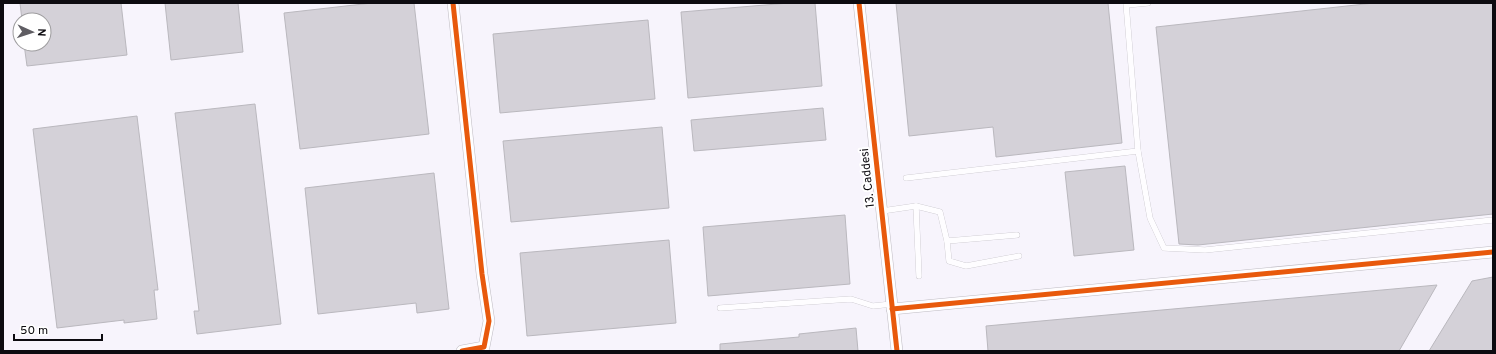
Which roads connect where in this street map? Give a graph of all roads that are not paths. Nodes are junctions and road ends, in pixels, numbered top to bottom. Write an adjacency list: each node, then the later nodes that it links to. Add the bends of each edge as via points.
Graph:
1 (453, 3): 17 (street, via 489,321 484,347)
2 (859, 3): 8 (street, 13. Caddesi)
3 (1148, 3): 4 (lane)
4 (1126, 4): 5 (lane)
5 (1138, 151): 6 (lane); 9 (lane, via 1150,218 1164,248 1205,250)
6 (906, 178)
7 (916, 206): 8 (lane); 11 (lane, via 940,212); 14 (lane)
8 (882, 211): 15 (street, 13. Caddesi)
9 (1493, 220)
10 (1017, 235): 11 (lane)
11 (947, 241): 13 (lane, via 949,262 966,266)
12 (1493, 252): 15 (street)
13 (1019, 256)
14 (920, 276)
15 (892, 306): 16 (lane, via 873,306 852,299); 18 (street, 13. Caddesi)
16 (720, 308)
17 (462, 351)
18 (897, 351)

